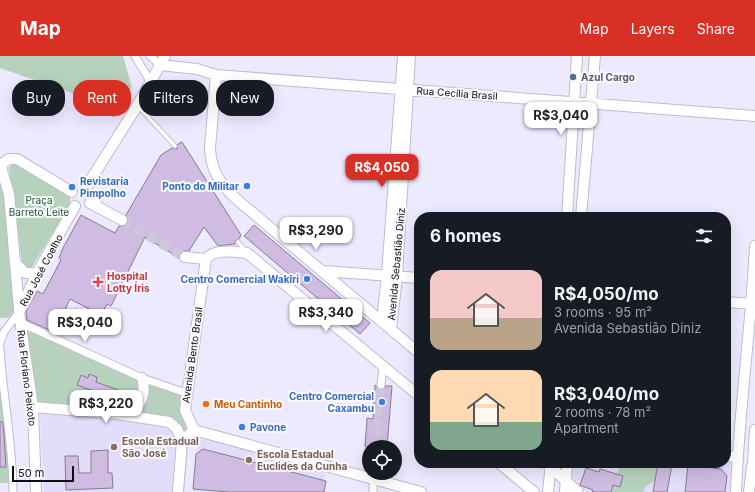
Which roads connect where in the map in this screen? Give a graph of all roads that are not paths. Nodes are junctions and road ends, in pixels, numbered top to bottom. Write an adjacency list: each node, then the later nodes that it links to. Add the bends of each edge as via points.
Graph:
1 (135, 56): 10 (street)
2 (150, 56): 8 (street)
3 (165, 56): 8 (main road)
4 (402, 56): 12 (main road, Avenida Sebastião Diniz)
5 (410, 56): 12 (main road, Avenida Sebastião Diniz)
6 (577, 56): 14 (main road)
7 (594, 56): 15 (main road)
8 (160, 65): 9 (main road, Rua Cecília Brasil, via 197,69); 11 (main road)
9 (216, 75): 12 (main road, Rua Cecília Brasil); 31 (main road, via 210,148 213,169 223,186)
10 (149, 80)
11 (151, 80)
12 (403, 89): 14 (main road, Rua Cecília Brasil); 33 (main road, Avenida Sebastião Diniz)
13 (139, 102): 16 (main road)
14 (574, 102): 15 (main road, Rua Cecília Brasil); 22 (main road)
15 (591, 104): 17 (main road, Rua Cecília Brasil); 23 (main road)
16 (137, 106): 18 (lane); 20 (main road)
17 (755, 116)
18 (174, 146)
19 (72, 192): 20 (main road); 21 (main road); 30 (main road, Rua Floriano Peixoto, via 17,160 9,159 2,166 9,194)
20 (88, 196): 21 (main road); 24 (main road)
21 (75, 206): 32 (main road, Rua José Coelho)
22 (567, 212)
23 (581, 212)
24 (123, 219)
25 (238, 242): 27 (lane)
26 (755, 246): 36 (main road)
27 (247, 253): 29 (main road, via 215,253 209,254); 44 (main road)
28 (185, 257): 29 (main road)
29 (206, 259): 48 (main road, Avenida Bento Brasil)
30 (15, 262): 32 (main road, via 25,273); 37 (main road, Rua Floriano Peixoto)
31 (323, 271): 33 (main road); 38 (main road)
32 (37, 273): 37 (main road, Rua José Coelho)
33 (392, 276): 34 (main road); 38 (main road, Avenida Sebastião Diniz); 40 (main road, Avenida Sebastião Diniz)
34 (414, 278)
35 (731, 302): 36 (main road)
36 (753, 304): 57 (main road)
37 (19, 312): 39 (main road, Rua Floriano Peixoto); 41 (street, Rua Floriano Peixoto, via 4,332)
38 (382, 322): 40 (main road)
39 (21, 323): 45 (street); 49 (main road, Rua Floriano Peixoto)
40 (391, 329): 43 (main road)
41 (0, 343)
42 (0, 349): 67 (street, via 3,391 9,421)
43 (414, 349)
44 (383, 366): 46 (street); 47 (main road)
45 (142, 378): 48 (street); 51 (main road, via 142,401)
46 (381, 385)
47 (414, 392)
48 (186, 393): 50 (main road, Avenida Bento Brasil)
49 (33, 407): 51 (main road); 68 (main road, Rua Floriano Peixoto)
50 (185, 410): 52 (main road, via 179,418); 53 (main road, Avenida Bento Brasil)
51 (129, 416): 52 (main road)
52 (170, 422): 55 (main road, via 177,429)
53 (194, 430): 55 (main road); 63 (main road)
54 (755, 430): 62 (main road)
55 (182, 441): 69 (main road)
56 (731, 456): 57 (main road)
57 (737, 457): 76 (main road)
58 (505, 468): 72 (main road)
59 (549, 468): 73 (main road)
60 (553, 468): 66 (main road)
61 (567, 468): 66 (main road)
62 (754, 468): 77 (main road)
63 (362, 473)
64 (374, 480): 70 (street)
65 (386, 480): 71 (main road)
66 (566, 481): 74 (main road); 75 (main road)
67 (13, 492)
68 (36, 492)
69 (178, 492)
70 (372, 492)
71 (421, 492)
72 (534, 492)
73 (548, 492)
74 (565, 492)
75 (578, 492)
76 (736, 492)
77 (749, 492)

